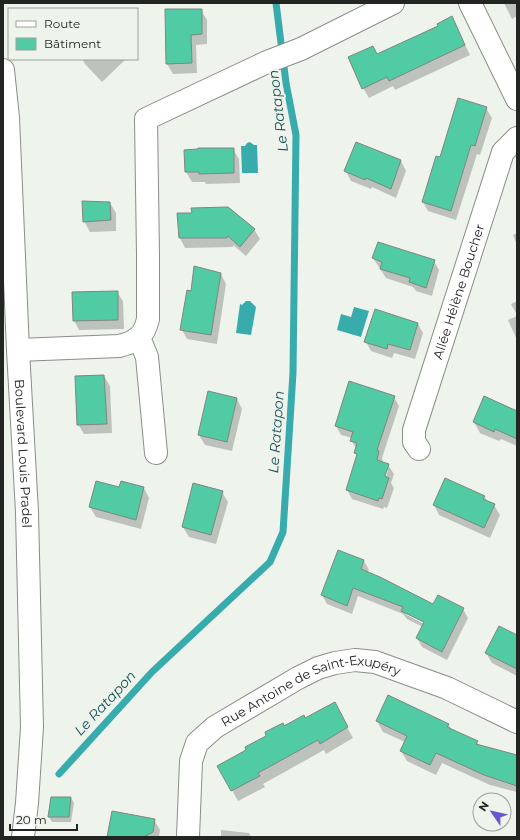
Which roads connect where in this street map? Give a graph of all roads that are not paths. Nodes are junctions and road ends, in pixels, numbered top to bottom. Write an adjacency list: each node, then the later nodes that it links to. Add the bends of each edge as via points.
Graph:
1 (393, 3): 6 (street, via 301,49 267,62 146,119 148,319 146,329)
2 (470, 3): 4 (street)
3 (3, 70): 7 (street, Boulevard Louis Pradel, via 8,118)
4 (517, 99)
5 (517, 138): 8 (street, Allée Hélène Boucher, via 503,152 414,430 414,442)
6 (136, 340): 7 (street, via 119,346); 9 (street, via 142,345 147,357)
7 (18, 350): 11 (street, Boulevard Louis Pradel, via 27,512 32,728)
8 (419, 450)
9 (156, 453)
10 (517, 722): 12 (street, Rue Antoine de Saint-Exupéry, via 447,688 375,662 335,662 298,678 215,727 197,743 191,761)
11 (23, 837)
12 (188, 837)

